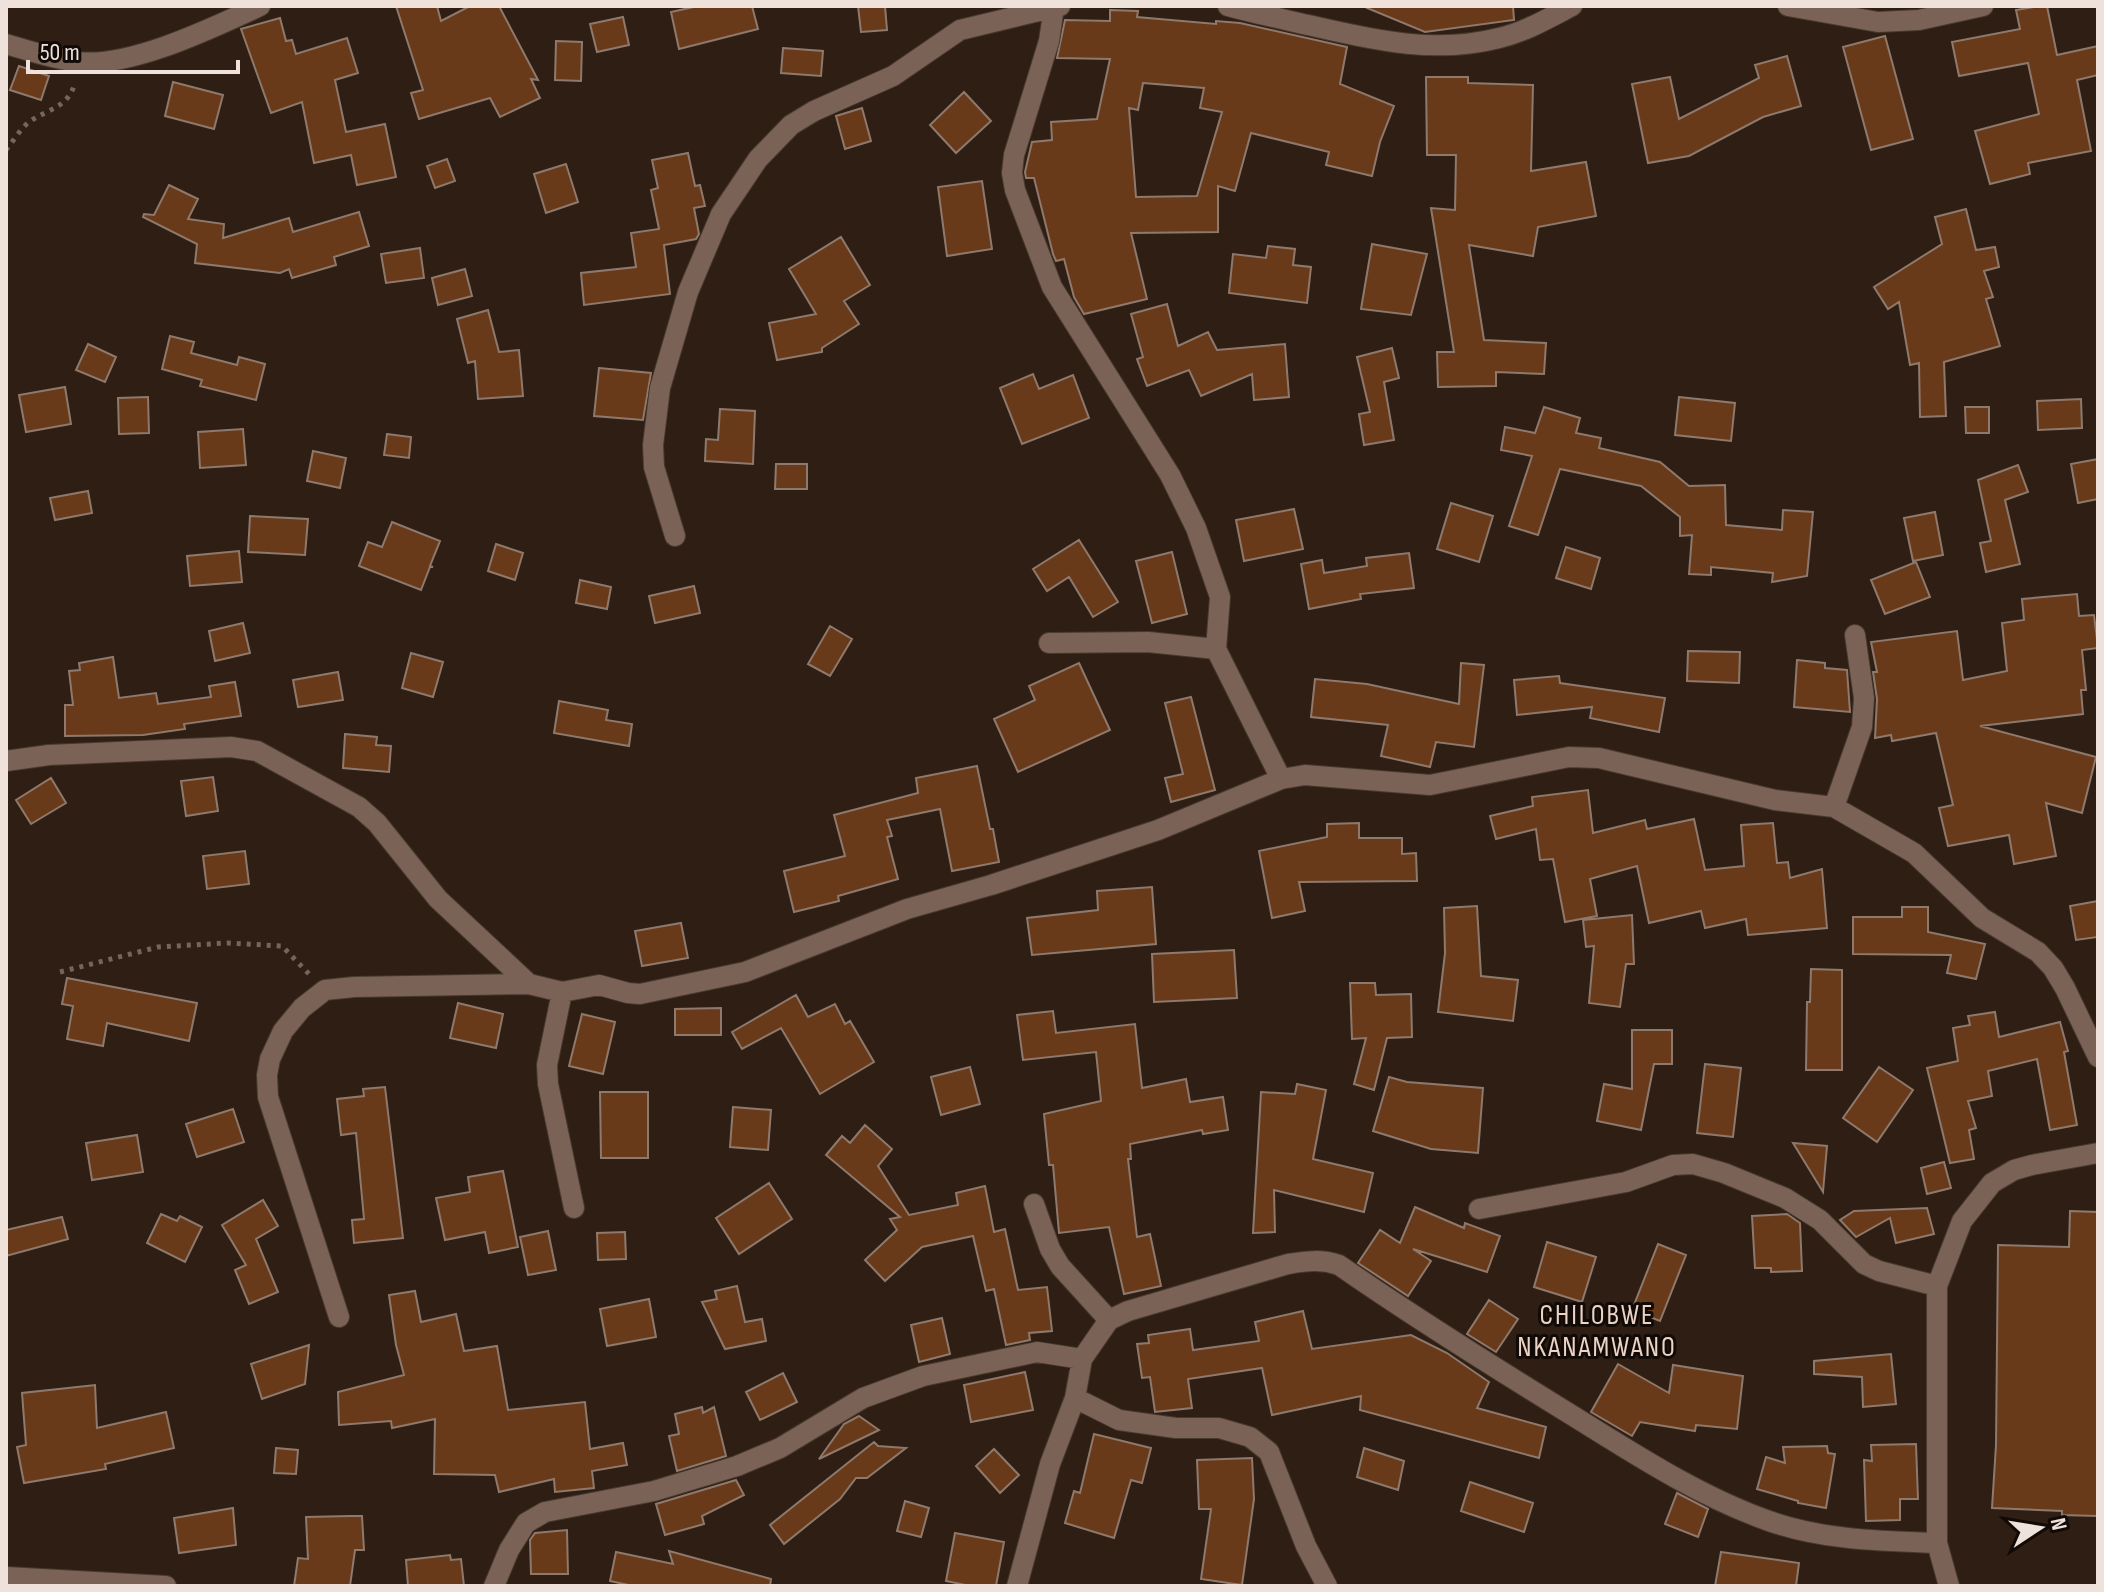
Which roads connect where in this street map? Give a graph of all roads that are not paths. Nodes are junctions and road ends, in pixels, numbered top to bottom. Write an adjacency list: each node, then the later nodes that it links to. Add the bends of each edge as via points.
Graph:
1 (260, 6): 7 (street, via 169,44 103,62 80,62)
2 (1057, 6): 8 (street, via 960,30 893,76 791,125 758,159 721,214 688,292 660,388 654,467); 11 (street, via 1014,155 1015,190 1052,287 1170,475 1196,528 1220,597)
3 (1228, 6): 4 (street, via 1373,40 1426,46 1500,38)
4 (1572, 6)
5 (1788, 6): 6 (street, via 1878,22 1919,20)
6 (1983, 6)
7 (6, 44)
8 (675, 536)
9 (1855, 635): 14 (street, via 1865,713)
10 (1049, 643): 11 (street, via 1148,642)
11 (1216, 649): 13 (street)
12 (6, 761): 15 (street, via 231,747 257,751 359,807 438,899)
13 (1281, 779): 14 (street, via 1305,775 1430,785 1587,756 1775,800); 16 (street, via 1158,830 907,909 745,972 640,994 591,985)
14 (1834, 807): 17 (street, via 1914,853 1982,918 2038,952 2065,988)
15 (529, 984): 16 (street); 23 (street, via 325,990 283,1031 270,1059 268,1097)
16 (562, 992): 20 (street, via 548,1084)
17 (2098, 1057)
18 (2098, 1153): 22 (street, via 2014,1170 1992,1183 1962,1221)
19 (1034, 1204): 24 (street, via 1060,1266)
20 (574, 1208)
21 (1479, 1209): 22 (street, via 1693,1164 1785,1198 1820,1220 1864,1264)
22 (1937, 1286): 27 (street)
23 (339, 1317)
24 (1109, 1320): 25 (street); 27 (street, via 1288,1264 1326,1260 1629,1451 1709,1494 1793,1528 1865,1541)
25 (1082, 1359): 26 (street); 30 (street, via 1037,1352 923,1376 863,1398 747,1462 654,1491 545,1512 526,1523)
26 (1075, 1398): 31 (street, via 1050,1464); 32 (street, via 1119,1420 1219,1428 1250,1437 1269,1452)
27 (1937, 1543): 33 (street)
28 (6, 1577): 29 (street)
29 (166, 1586)
30 (494, 1586)
31 (1017, 1586)
32 (1327, 1586)
33 (1949, 1586)

